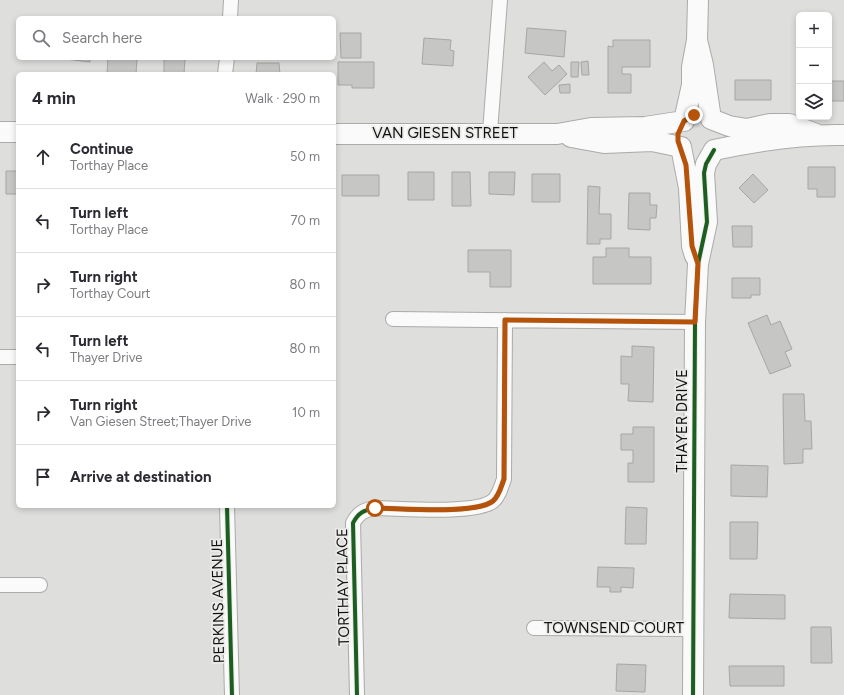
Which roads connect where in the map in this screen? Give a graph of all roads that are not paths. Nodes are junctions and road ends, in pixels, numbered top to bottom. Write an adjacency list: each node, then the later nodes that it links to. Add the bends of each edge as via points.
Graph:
1 (232, 0): 4 (street)
2 (500, 0): 12 (street)
3 (698, 0): 5 (main road)
4 (230, 16)
5 (697, 40): 8 (main road); 9 (main road, via 692,85)
6 (227, 60): 7 (street)
7 (225, 72)
8 (711, 119): 9 (main road, via 694,115); 15 (main road, via 747,129 770,124 789,124); 18 (main road, via 716,123 720,135)
9 (684, 121): 14 (main road, VAN GIESEN STREET, via 645,127 591,128); 17 (main road, via 678,134)
10 (0, 132): 11 (main road)
11 (16, 132)
12 (490, 132): 13 (main road, VAN GIESEN STREET); 14 (main road, VAN GIESEN STREET)
13 (336, 134)
14 (557, 134): 17 (main road, VAN GIESEN STREET, via 604,143 652,141)
15 (816, 134): 16 (main road); 18 (main road, via 745,143)
16 (844, 135)
17 (681, 147): 18 (main road, via 691,155 697,156); 19 (main road, THAYER DRIVE, via 689,188 692,246)
18 (714, 150): 19 (main road, THAYER DRIVE, via 704,173 707,222)
19 (698, 264): 22 (main road, THAYER DRIVE)
20 (393, 319): 21 (street)
21 (505, 320): 22 (street); 31 (street, TORTHAY PLACE, via 504,479 498,494 487,504 469,509 365,510 357,515 353,523)
22 (695, 322): 29 (main road, THAYER DRIVE)
23 (0, 357): 24 (street)
24 (16, 357)
25 (228, 508): 30 (street, PERKINS AVENUE)
26 (0, 585): 27 (street)
27 (40, 585)
28 (534, 628): 29 (street, TOWNSEND COURT)
29 (693, 628): 32 (main road, THAYER DRIVE)
30 (232, 695)
31 (356, 695)
32 (693, 695)

